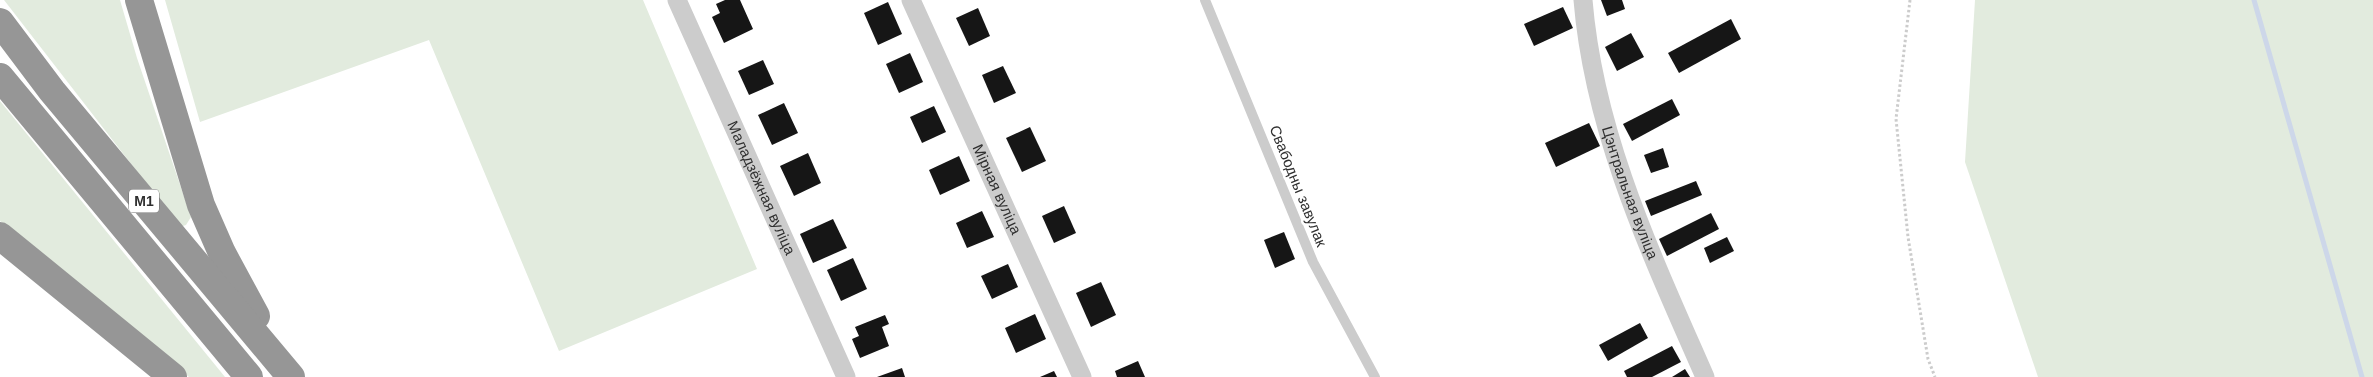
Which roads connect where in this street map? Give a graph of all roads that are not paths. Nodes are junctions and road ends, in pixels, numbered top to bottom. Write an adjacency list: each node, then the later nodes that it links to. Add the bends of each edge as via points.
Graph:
1 (139, 0): 11 (highway, via 201,206 242,294)
2 (677, 0): 12 (street, Маладзёжная вуліца)
3 (911, 0): 13 (street, Мірная вуліца)
4 (1205, 0): 14 (lane, Свабодны завулак, via 1314,262)
5 (1583, 0): 15 (street, Цэнтральная вуліца, via 1599,103 1624,185)
6 (0, 22): 11 (highway, М1, via 52,91)
7 (0, 77): 10 (highway, М1)
8 (0, 236): 9 (highway)
9 (174, 377)
10 (249, 377)
11 (291, 377)
12 (846, 377)
13 (1082, 377)
14 (1375, 377)
15 (1705, 377)

